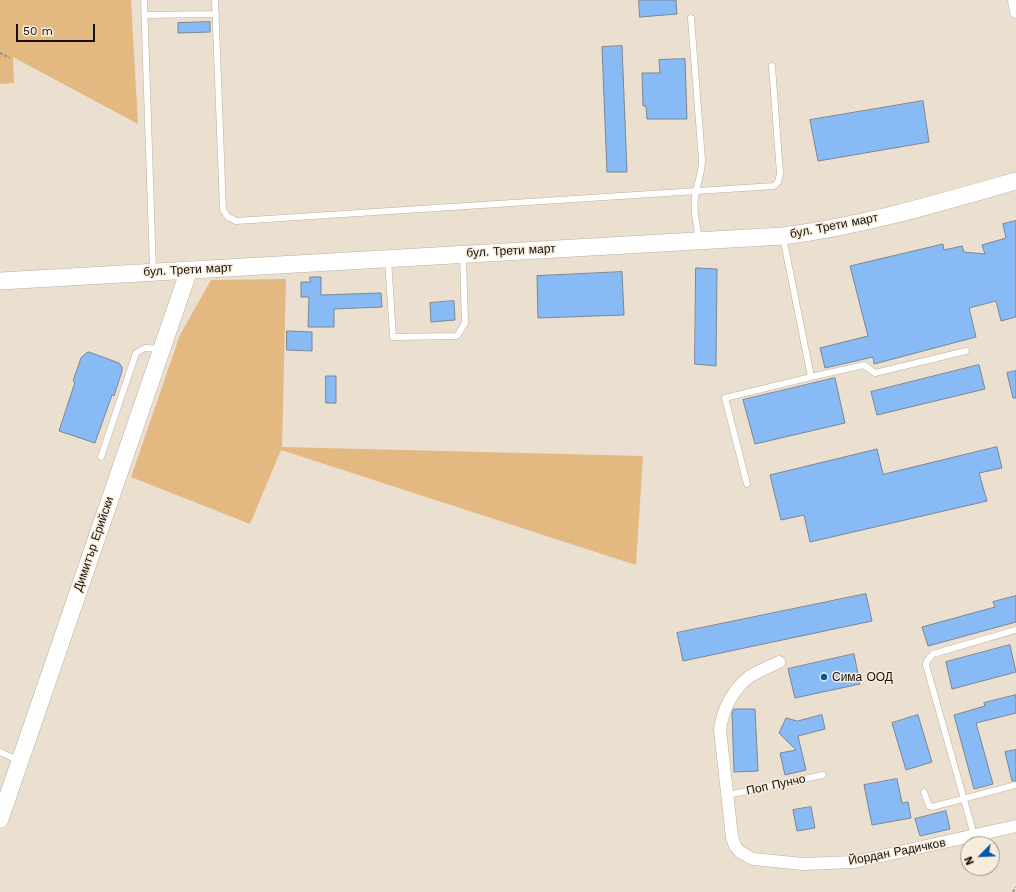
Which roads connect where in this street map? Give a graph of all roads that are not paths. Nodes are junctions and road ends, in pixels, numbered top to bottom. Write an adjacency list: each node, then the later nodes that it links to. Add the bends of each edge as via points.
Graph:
1 (144, 0): 6 (lane)
2 (215, 0): 5 (lane)
3 (1014, 0): 4 (street)
4 (1016, 12)
5 (216, 14): 6 (lane); 10 (lane, via 223,210 236,222)
6 (145, 15): 16 (lane)
7 (691, 18): 10 (lane, via 702,160 702,171)
8 (772, 66): 10 (lane, via 780,174 778,182 774,186)
9 (1016, 182): 11 (main road, бул. Трети март, via 868,221)
10 (696, 192): 12 (lane)
11 (783, 236): 12 (main road, бул. Трети март); 20 (lane)
12 (699, 241): 13 (main road, бул. Трети март)
13 (462, 253): 14 (main road, бул. Трети март); 14 (lane, via 465,322 457,336 392,337)
14 (388, 258): 15 (main road, бул. Трети март)
15 (189, 270): 16 (main road, бул. Трети март); 18 (main road, Димитър Ерийски)
16 (153, 272): 17 (main road, бул. Трети март)
17 (0, 281)
18 (162, 350): 21 (lane, via 145,348 136,353); 26 (main road, Димитър Ерийски)
19 (966, 351): 20 (lane, via 875,372 864,365)
20 (811, 377): 22 (lane, via 725,398)
21 (101, 457)
22 (747, 484)
23 (1016, 630): 31 (lane, via 933,654 927,661 926,665)
24 (779, 662): 30 (street, via 745,681 725,709 720,730)
25 (0, 752): 26 (lane)
26 (20, 760): 32 (main road, Димитър Ерийски)
27 (823, 775): 30 (lane, Поп Пунчо)
28 (1016, 785): 31 (lane)
29 (924, 792): 31 (lane, via 929,806 932,807)
30 (728, 795): 34 (street, Йордан Радичков, via 735,846 753,859 803,864 854,862)
31 (964, 798): 34 (lane)
32 (0, 819)
33 (1016, 826): 34 (street, Йордан Радичков)
34 (974, 835)

